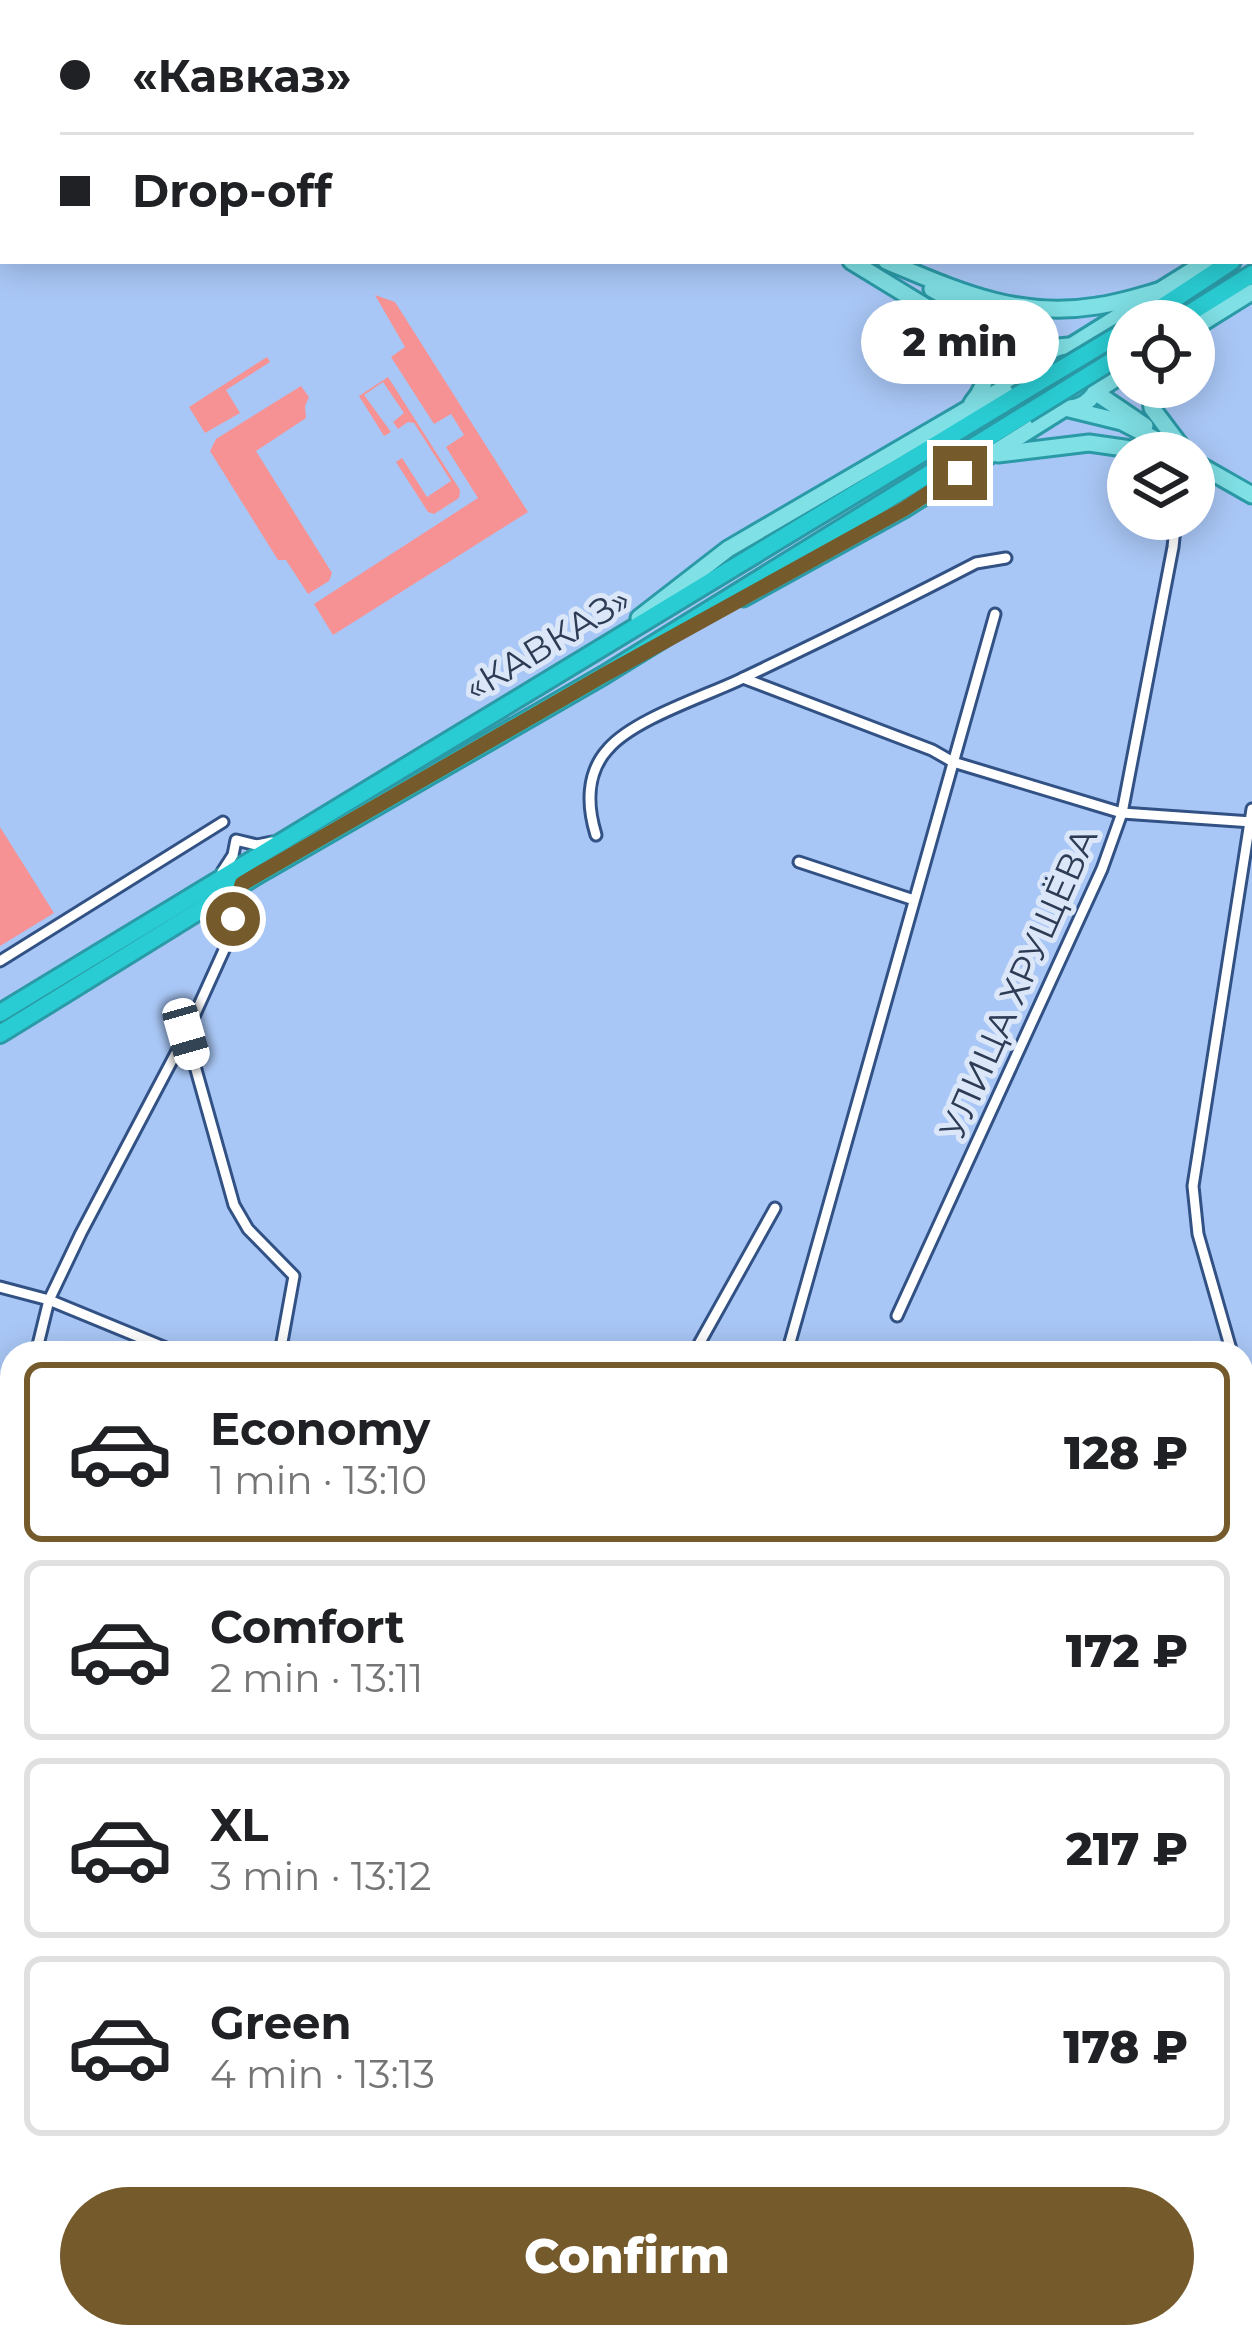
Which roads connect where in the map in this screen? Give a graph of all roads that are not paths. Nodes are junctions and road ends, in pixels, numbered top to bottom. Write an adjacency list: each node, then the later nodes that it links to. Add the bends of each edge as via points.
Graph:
1 (856, 264): 12 (main road)
2 (889, 264): 15 (main road)
3 (891, 264): 7 (main road, via 1010,307 1094,307)
4 (1202, 264): 7 (main road)
5 (1227, 264): 9 (highway)
6 (1252, 274): 10 (highway)
7 (1162, 290): 14 (main road)
8 (1252, 292): 11 (main road)
9 (1173, 300)
10 (1211, 300)
11 (1215, 315)
12 (967, 332): 17 (main road); 21 (main road, via 986,364 982,392)
13 (1107, 342): 31 (highway, «КАВКАЗ», bridge)
14 (1071, 346): 15 (main road); 19 (main road, via 1095,362)
15 (1053, 350): 17 (main road)
16 (1107, 364): 32 (highway, «КАВКАЗ», bridge)
17 (1038, 368): 20 (main road, via 1044,397); 21 (main road)
18 (1107, 384): 19 (main road)
19 (1095, 392): 20 (main road); 23 (main road)
20 (1065, 408): 22 (main road); 25 (main road)
21 (967, 409): 31 (main road, via 728,549)
22 (1140, 432)
23 (1148, 432)
24 (1107, 444): 25 (main road)
25 (989, 455): 32 (main road)
26 (1215, 475): 27 (main road)
27 (1252, 495)
28 (1174, 540): 36 (street, УЛИЦА ХРУЩЁВА)
29 (1006, 558): 33 (street, via 976,562)
30 (995, 614): 34 (street)
31 (580, 663): 46 (highway, «КАВКАЗ»)
32 (604, 675): 41 (highway, «КАВКАЗ»)
33 (743, 678): 34 (street); 39 (street, via 623,733 603,753 590,783)
34 (953, 762): 36 (street); 42 (street)
35 (1252, 808): 37 (street)
36 (1122, 813): 37 (street); 52 (street, УЛИЦА ХРУЩЁВА)
37 (1251, 821): 58 (street, via 1193,1186)
38 (223, 822): 45 (street)
39 (596, 835)
40 (799, 862): 42 (street)
41 (242, 884): 43 (highway, «КАВКАЗ»); 44 (street)
42 (914, 901): 57 (street)
43 (210, 904): 44 (street); 47 (highway, «КАВКАЗ»)
44 (233, 919): 48 (street)
45 (0, 961)
46 (0, 1013)
47 (0, 1034)
48 (186, 1034): 51 (street); 55 (street, via 234,1204 294,1276)
49 (775, 1208): 56 (street)
50 (0, 1287): 51 (street)
51 (49, 1300): 53 (street); 54 (street)
52 (897, 1316)
53 (40, 1341)
54 (149, 1341)
55 (282, 1341)
56 (701, 1341)
57 (790, 1341)
58 (1229, 1341)

